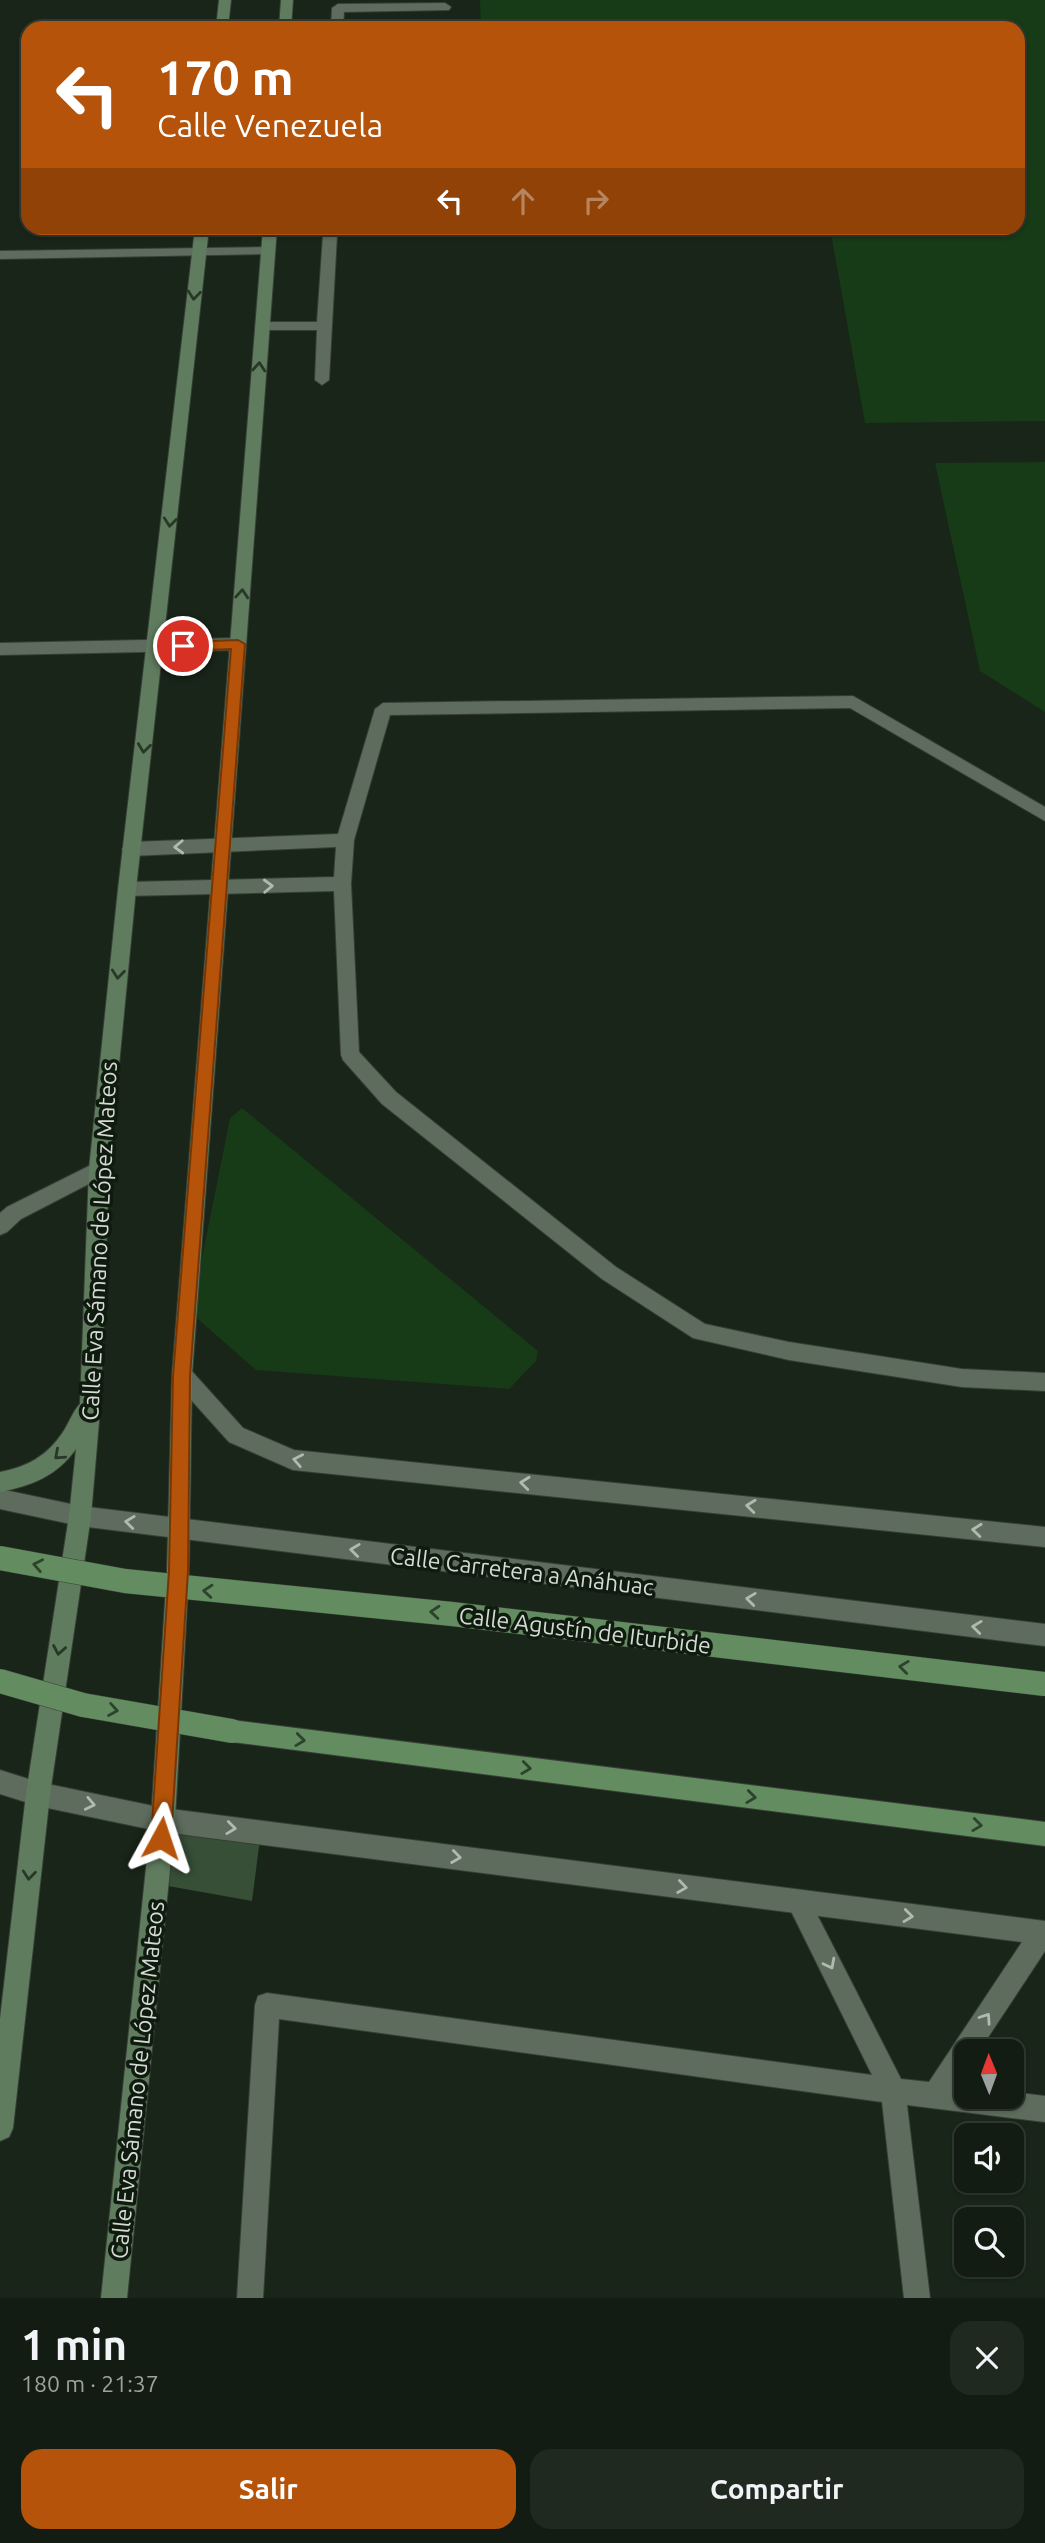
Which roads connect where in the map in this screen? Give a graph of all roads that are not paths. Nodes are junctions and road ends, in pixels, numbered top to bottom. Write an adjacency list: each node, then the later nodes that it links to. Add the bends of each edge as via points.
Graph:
1 (225, 0): 4 (main road)
2 (287, 0): 5 (main road)
3 (444, 8): 6 (street, via 338,8)
4 (223, 21)
5 (286, 21)
6 (337, 21)
7 (201, 235): 11 (main road, Calle Eva Sámano de López Mateos)
8 (269, 235): 10 (main road, Calle Eva Sámano de López Mateos)
9 (330, 235): 14 (street)
10 (268, 251): 11 (street); 13 (main road, Calle Eva Sámano de López Mateos)
11 (199, 252): 12 (street); 17 (main road, Calle Eva Sámano de López Mateos, one-way to 17)
12 (0, 255)
13 (262, 326): 14 (street); 16 (main road, Calle Eva Sámano de López Mateos, one-way to 13)
14 (324, 326): 15 (street)
15 (323, 380)
16 (238, 644): 17 (street); 21 (main road, Calle Eva Sámano de López Mateos)
17 (156, 648): 18 (street); 22 (main road, Calle Eva Sámano de López Mateos, one-way to 22)
18 (0, 649)
19 (1045, 815): 20 (street, via 853,702 383,709)
20 (345, 840): 21 (street); 23 (street)
21 (223, 845): 22 (street, one-way to 22); 24 (main road, Calle Eva Sámano de López Mateos)
22 (131, 849): 25 (main road, Calle Eva Sámano de López Mateos)
23 (342, 884): 24 (street, one-way to 23); 29 (street, via 350,1055 389,1098 609,1273 700,1332 962,1378)
24 (219, 888): 25 (street); 28 (main road, Calle Eva Sámano de López Mateos)
25 (127, 889): 26 (main road, Calle Eva Sámano de López Mateos, one-way to 26)
26 (99, 1170): 27 (street, via 14,1213); 30 (main road, Calle Eva Sámano de López Mateos)
27 (0, 1226)
28 (182, 1376): 34 (main road, Calle Eva Sámano de López Mateos); 35 (street, one-way to 28, via 293,1460 236,1436)
29 (1045, 1382)
30 (91, 1398): 31 (main road, one-way to 31, via 69,1445 51,1462 34,1473); 33 (main road, Calle Eva Sámano de López Mateos)
31 (0, 1482)
32 (0, 1499): 33 (street, Calle Carretera a Anáhuac)
33 (80, 1516): 34 (street, Calle Carretera a Anáhuac, one-way to 33); 41 (main road, Calle Eva Sámano de López Mateos, one-way to 41)
34 (179, 1528): 37 (street, Calle Carretera a Anáhuac, one-way to 34); 42 (main road, Calle Eva Sámano de López Mateos)
35 (1045, 1537)
36 (0, 1558): 39 (main road, Calle Agustín de Iturbide, one-way to 36, bridge, via 452,1614 125,1581)
37 (1045, 1635)
38 (0, 1681): 43 (main road, one-way to 43, bridge, via 83,1705 232,1731)
39 (1045, 1684)
40 (0, 1782): 41 (street)
41 (38, 1794): 42 (street, one-way to 42); 49 (main road, Calle Eva Sámano de López Mateos, one-way to 49)
42 (163, 1820): 44 (street, one-way to 44); 50 (main road, Calle Eva Sámano de López Mateos)
43 (1045, 1834)
44 (799, 1903): 45 (street, one-way to 45); 46 (street, one-way to 46)
45 (1044, 1933): 47 (street, one-way to 45)
46 (893, 2090): 47 (street); 51 (street, via 267,2005); 52 (street)
47 (934, 2095): 48 (street)
48 (1045, 2109)
49 (0, 2128)
50 (114, 2298)
51 (250, 2298)
52 (918, 2298)

